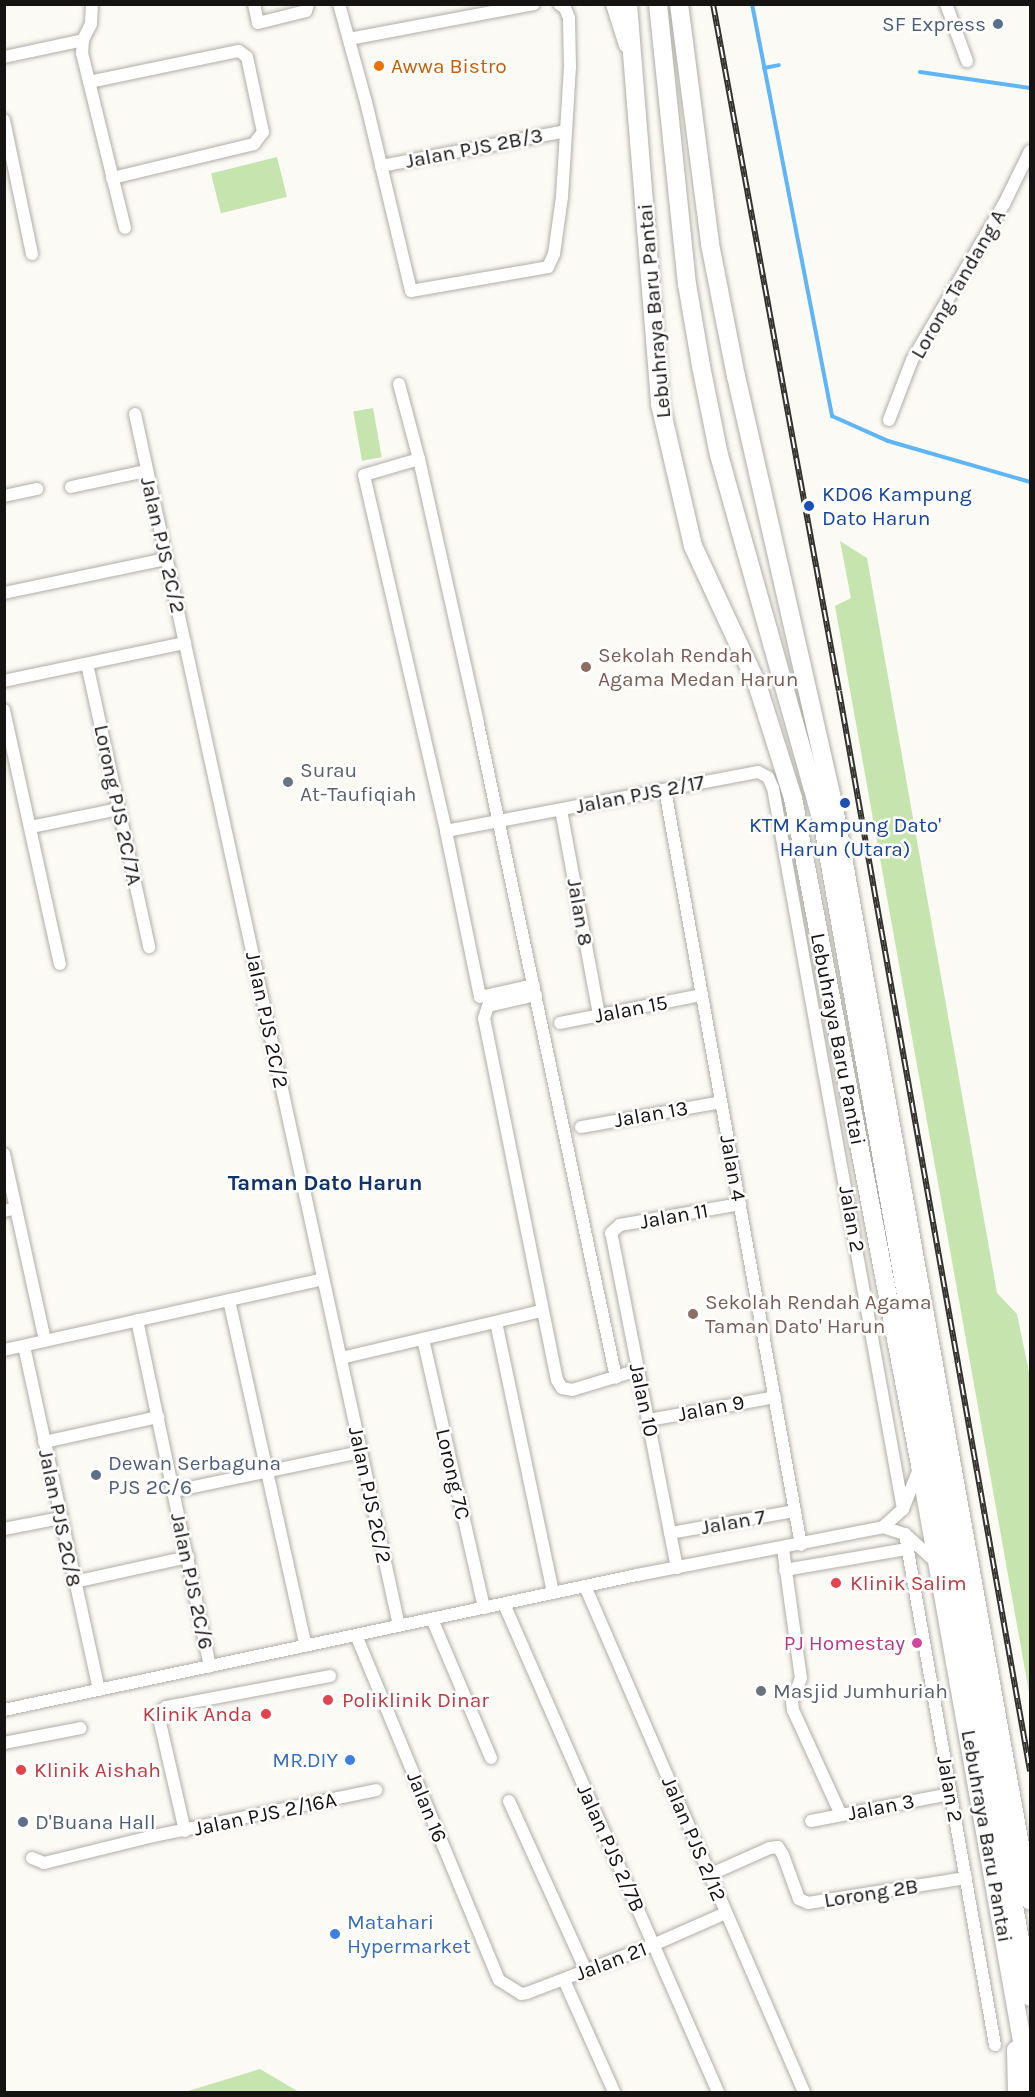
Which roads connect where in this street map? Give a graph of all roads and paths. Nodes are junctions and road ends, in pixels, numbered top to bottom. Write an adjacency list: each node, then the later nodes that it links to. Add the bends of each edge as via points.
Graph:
1 (92, 4): 14 (street, via 92,24)
2 (254, 4): 3 (street, via 258,23 306,11)
3 (308, 4)
4 (339, 4): 13 (street)
5 (534, 4): 13 (street)
6 (559, 4): 20 (street, via 569,18)
7 (614, 4): 17 (main road)
8 (628, 4): 17 (highway, Lebuhraya Baru Pantai)
9 (640, 4): 17 (highway)
10 (658, 4): 124 (highway, Lebuhraya Baru Pantai, via 687,284 701,366 719,455 823,825)
11 (679, 4): 118 (highway, via 710,244 846,871)
12 (946, 4): 16 (street)
13 (349, 39): 22 (street)
14 (83, 40): 15 (street); 18 (street)
15 (4, 57)
16 (967, 61)
17 (634, 66): 76 (highway, Lebuhraya Baru Pantai, via 660,404 693,546 757,684 793,798)
18 (89, 82): 23 (street); 23 (street, via 239,51 247,57 263,132 254,144)
19 (4, 120): 25 (street)
20 (566, 131): 22 (street, Jalan PJS 2B/3); 22 (street, via 554,254 548,267 411,291)
21 (1030, 151): 28 (street, Lorong Tandang A, via 1004,204 912,360)
22 (381, 166)
23 (112, 178): 24 (street)
24 (125, 228)
25 (32, 254)
26 (399, 384): 29 (street)
27 (135, 414): 30 (street, Jalan PJS 2C/2)
28 (889, 420)
29 (419, 459): 44 (street); 46 (street, via 364,475)
30 (146, 471): 31 (street); 34 (street, Jalan PJS 2C/2)
31 (71, 487)
32 (37, 489): 33 (street)
33 (4, 496)
34 (166, 559): 35 (street); 36 (street, Jalan PJS 2C/2)
35 (4, 592)
36 (185, 643): 37 (street); 59 (street, Jalan PJS 2C/2)
37 (87, 664): 38 (street); 42 (street, Lorong PJS 2C/7A)
38 (4, 681)
39 (4, 710): 45 (street)
40 (773, 788): 41 (street, Jalan PJS 2/17, via 768,777 758,772); 79 (street, Jalan 2)
41 (665, 790): 43 (street, Jalan PJS 2/17); 50 (street, Jalan 4)
42 (119, 809): 45 (street); 47 (street, Lorong PJS 2C/7A)
43 (561, 810): 44 (street, Jalan PJS 2/17); 51 (street, Jalan 8)
44 (499, 822): 46 (street, Jalan PJS 2/17); 49 (street)
45 (31, 827): 48 (street)
46 (446, 831): 49 (street, via 480,997)
47 (149, 947)
48 (60, 964)
49 (535, 990): 61 (street, via 488,1006 484,1018); 70 (street)
50 (702, 995): 51 (street, Jalan 15); 53 (street, Jalan 4)
51 (599, 1014): 52 (street, Jalan 15)
52 (560, 1023)
53 (721, 1102): 54 (street, Jalan 13); 56 (street, Jalan 4)
54 (581, 1127)
55 (4, 1154): 57 (street)
56 (740, 1204): 58 (street, Jalan 11, via 620,1226); 71 (street, Jalan 4)
57 (10, 1210): 65 (street)
58 (611, 1233): 69 (street, Jalan 10)
59 (323, 1279): 60 (street); 68 (street, Jalan PJS 2C/2)
60 (229, 1300): 62 (street); 77 (street)
61 (542, 1311): 63 (street); 70 (street, via 562,1388 582,1388)
62 (137, 1320): 65 (street); 72 (street, Jalan PJS 2C/6)
63 (496, 1322): 64 (street); 95 (street)
64 (423, 1339): 68 (street); 97 (street, Lorong 7C)
65 (45, 1341): 66 (street)
66 (24, 1346): 67 (street); 74 (street, Jalan PJS 2C/8)
67 (4, 1350)
68 (341, 1358): 75 (street, Jalan PJS 2C/2)
69 (638, 1370): 70 (street); 73 (street, Jalan 10)
70 (616, 1378)
71 (774, 1397): 73 (street, Jalan 9); 80 (street, Jalan 4)
72 (158, 1417): 74 (street); 78 (street, Jalan PJS 2C/6)
73 (648, 1420): 84 (street, Jalan 10)
74 (44, 1442): 81 (street, Jalan PJS 2C/8)
75 (361, 1452): 77 (street); 99 (street, Jalan PJS 2C/2)
76 (920, 1465): 79 (street); 90 (highway, Lebuhraya Baru Pantai)
77 (267, 1472): 78 (street); 101 (street)
78 (174, 1491): 89 (street, Jalan PJS 2C/6)
79 (903, 1509): 82 (street)
80 (795, 1511): 84 (street, Jalan 7); 86 (street, Jalan 4)
81 (60, 1518): 83 (street); 93 (street, Jalan PJS 2C/8)
82 (883, 1527): 85 (street); 86 (street)
83 (4, 1529)
84 (670, 1533): 91 (street, Jalan 10)
85 (905, 1534): 88 (street, Jalan 2); 90 (street)
86 (801, 1545): 87 (street)
87 (783, 1549): 91 (street); 92 (street)
88 (907, 1549): 92 (street); 110 (street, Jalan 2)
89 (188, 1557): 93 (street); 102 (street, Jalan PJS 2C/6)
90 (938, 1563): 125 (highway, Lebuhraya Baru Pantai)
91 (677, 1569): 94 (street)
92 (785, 1570): 112 (street, via 801,1678 792,1701 793,1710)
93 (74, 1582): 104 (street, Jalan PJS 2C/8)
94 (585, 1586): 95 (street); 116 (street, Jalan PJS 2/12)
95 (553, 1593): 96 (street)
96 (504, 1604): 97 (street); 120 (street, Jalan PJS 2/7B)
97 (484, 1608): 98 (street)
98 (432, 1619): 99 (street); 108 (street)
99 (399, 1626): 100 (street)
100 (356, 1635): 101 (street); 122 (street, Jalan 16)
101 (306, 1646): 102 (street)
102 (210, 1666): 104 (street)
103 (330, 1676): 114 (street, via 161,1711 159,1718)
104 (99, 1690): 105 (street)
105 (4, 1710)
106 (81, 1728): 107 (street)
107 (4, 1743)
108 (490, 1758)
109 (376, 1790): 114 (street, Jalan PJS 2/16A)
110 (950, 1794): 112 (street, Jalan 3); 117 (street, Jalan 2)
111 (509, 1800): 121 (street)
112 (841, 1815): 113 (street, Jalan 3)
113 (811, 1821)
114 (185, 1831): 115 (street, Jalan PJS 2/16A)
115 (38, 1861)
116 (709, 1875): 117 (street, Lorong 2B, via 778,1847 800,1899 808,1903); 119 (street, Jalan PJS 2/12)
117 (966, 1878): 126 (street, Jalan 2)
118 (1030, 1901)
119 (726, 1913): 120 (street, Jalan 21); 130 (street, Jalan PJS 2/12)
120 (654, 1945): 121 (street, Jalan 21); 129 (street, Jalan PJS 2/7B)
121 (586, 1971): 123 (street, Jalan 21)
122 (497, 1978): 123 (street, Jalan 21, via 524,1994)
123 (564, 1980): 128 (street)
124 (1030, 1997)
125 (1020, 2024): 127 (highway, Lebuhraya Baru Pantai); 131 (highway, via 1015,2061)
126 (995, 2045)
127 (1030, 2086)
128 (614, 2092)
129 (718, 2092)
130 (804, 2092)
131 (1017, 2092)

